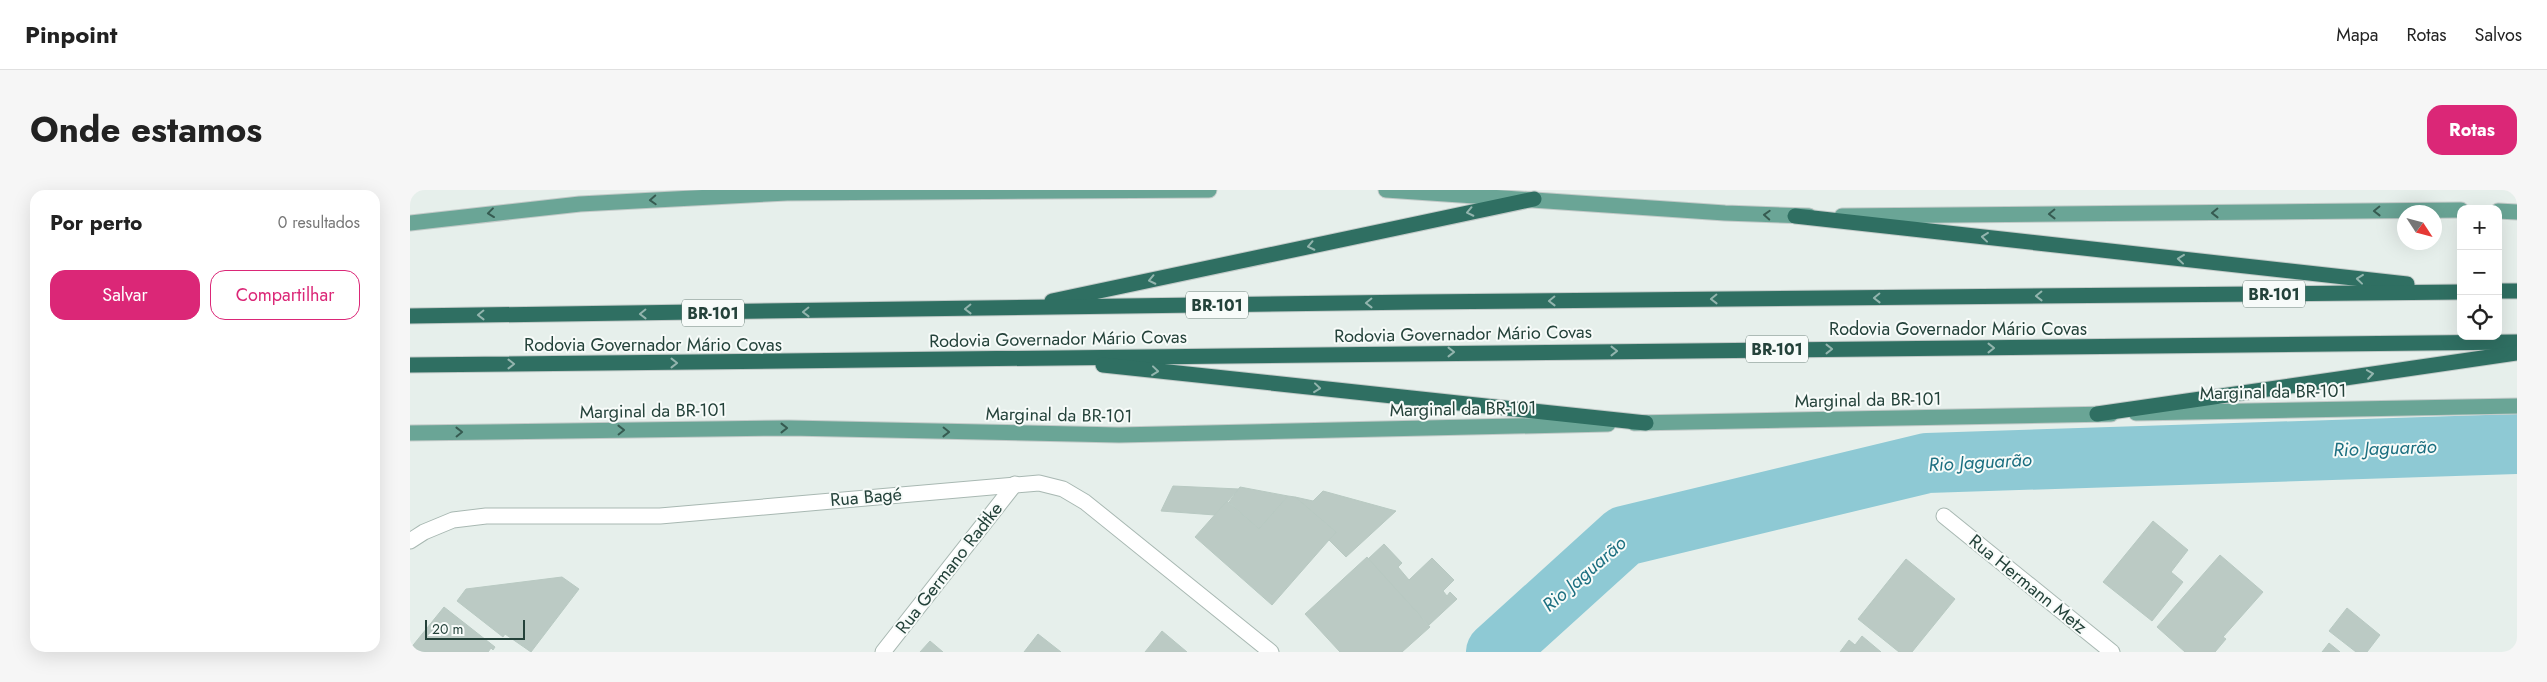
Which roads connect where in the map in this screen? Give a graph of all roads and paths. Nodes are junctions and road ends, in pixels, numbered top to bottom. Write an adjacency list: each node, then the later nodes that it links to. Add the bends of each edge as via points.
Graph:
1 (1132, 190): 2 (main road); 4 (main road)
2 (1209, 190)
3 (1386, 190): 5 (main road)
4 (788, 191): 10 (main road, one-way to 10, via 580,204)
5 (1534, 198): 9 (main road, one-way to 5); 15 (highway, one-way to 15)
6 (2457, 210): 9 (main road, one-way to 9)
7 (2502, 211): 8 (main road)
8 (2517, 212)
9 (1795, 216): 11 (highway, one-way to 9)
10 (410, 223)
11 (2457, 291)
12 (2457, 291): 15 (highway, Rodovia Governador Mário Covas / BR-101, one-way to 15)
13 (2502, 291): 14 (highway)
14 (2517, 291)
15 (1017, 308): 16 (highway, Rodovia Governador Mário Covas / BR-101, one-way to 16)
16 (410, 316)
17 (2517, 342): 19 (highway, Rodovia Governador Mário Covas / BR-101, one-way to 17)
18 (2517, 353): 22 (highway, one-way to 18)
19 (1037, 358): 20 (highway, Rodovia Governador Mário Covas / BR-101, one-way to 19); 23 (highway, one-way to 23)
20 (410, 365)
21 (2517, 406): 22 (main road, Marginal da BR-101)
22 (2097, 414): 23 (main road, Marginal da BR-101)
23 (1646, 423): 24 (main road, Marginal da BR-101, one-way to 23, via 789,428 1119,435)
24 (410, 433)
25 (1015, 484): 27 (street, Rua Bagé, via 660,516 486,516 453,520); 28 (street, Rua Germano Radtke); 29 (street, Rua Bagé, via 1039,483 1063,489 1085,502)
26 (1944, 516): 30 (street, Rua Hermann Metz)
27 (410, 541)
28 (883, 652)
29 (1271, 652)
30 (2112, 652)

